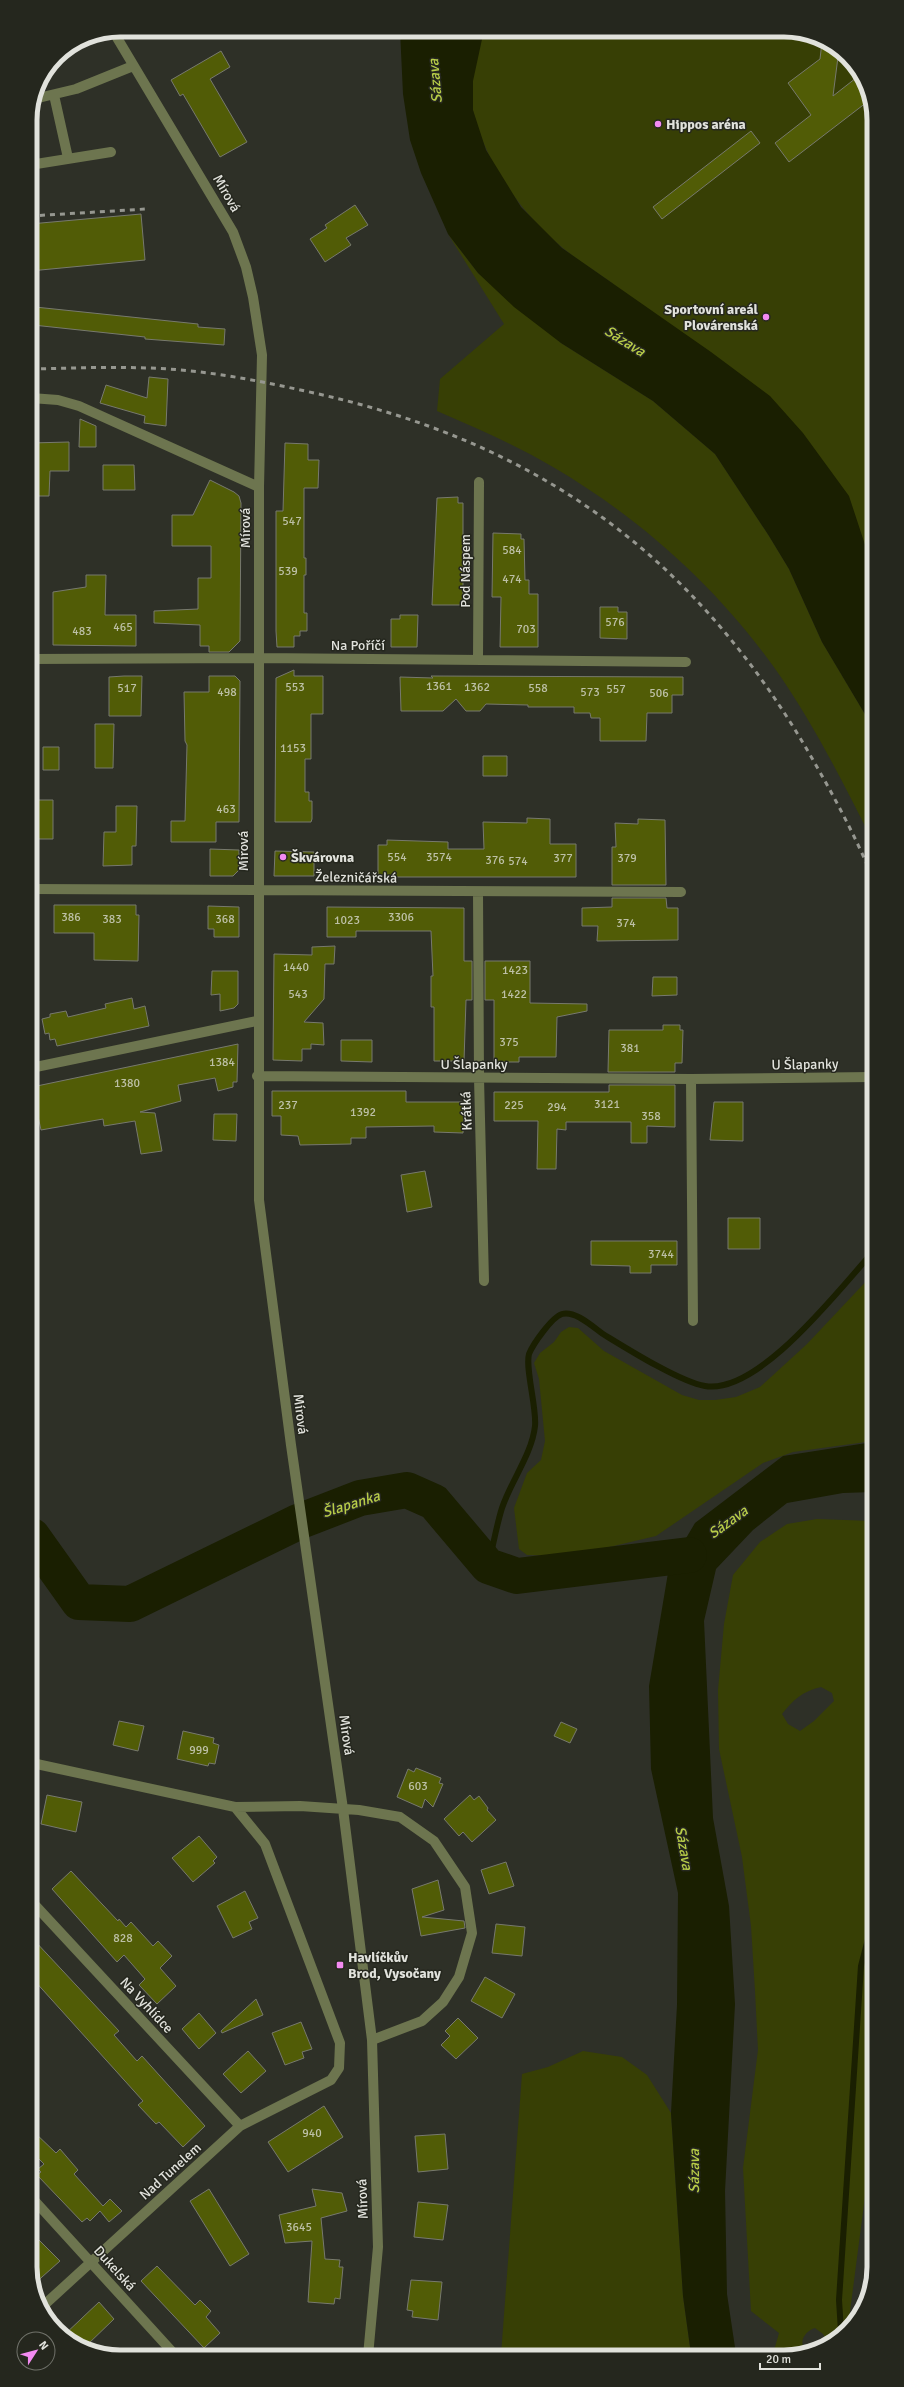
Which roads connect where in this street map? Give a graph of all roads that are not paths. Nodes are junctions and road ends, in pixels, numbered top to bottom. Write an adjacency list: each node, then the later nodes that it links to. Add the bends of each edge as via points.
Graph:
1 (117, 37): 2 (street, Mírová)
2 (133, 66): 3 (street, via 96,82); 10 (street, Mírová, via 233,232 246,267 262,355)
3 (54, 95): 4 (street); 6 (street)
4 (40, 98)
5 (111, 152): 6 (street)
6 (68, 158): 7 (street)
7 (37, 164)
8 (37, 398): 10 (street, via 58,400 79,406)
9 (480, 482): 13 (street, Pod Náspem)
10 (258, 487): 11 (street, Mírová)
11 (259, 658): 12 (street, Na Poříčí); 13 (street, Na Poříčí); 16 (street, Mírová)
12 (37, 659)
13 (478, 660): 14 (street, Na Poříčí)
14 (686, 662)
15 (37, 889): 16 (street, Železničářská)
16 (257, 890): 17 (street, Železničářská); 19 (street, Mírová)
17 (478, 892): 18 (street, Železničářská); 23 (street, Krátká)
18 (681, 892)
19 (257, 1021): 20 (street); 21 (street, Mírová)
20 (37, 1067)
21 (257, 1076): 23 (street, U Šlapanky); 29 (street, Mírová, via 259,1200 290,1445)
22 (867, 1077): 24 (street, U Šlapanky)
23 (479, 1078): 24 (street, U Šlapanky); 25 (street, Krátká)
24 (691, 1079): 26 (street)
25 (484, 1280)
26 (693, 1321)
27 (37, 1764): 28 (street)
28 (235, 1807): 29 (street, via 300,1806); 32 (street, Nad Tunelem, via 266,1844 340,2043 342,2056 340,2068 331,2080)
29 (343, 1809): 31 (street, Mírová); 31 (street, via 400,1817 434,1841 465,1887 472,1933 459,1977 443,2002 422,2020)
30 (37, 1907): 32 (street, Na Vyhlídce)
31 (372, 2040): 37 (street, Mírová, via 378,2247)
32 (240, 2126): 34 (street, Nad Tunelem)
33 (37, 2203): 34 (street, Dukelská)
34 (91, 2262): 35 (street, Nad Tunelem); 36 (street, Dukelská)
35 (46, 2303)
36 (172, 2350)
37 (369, 2350)

